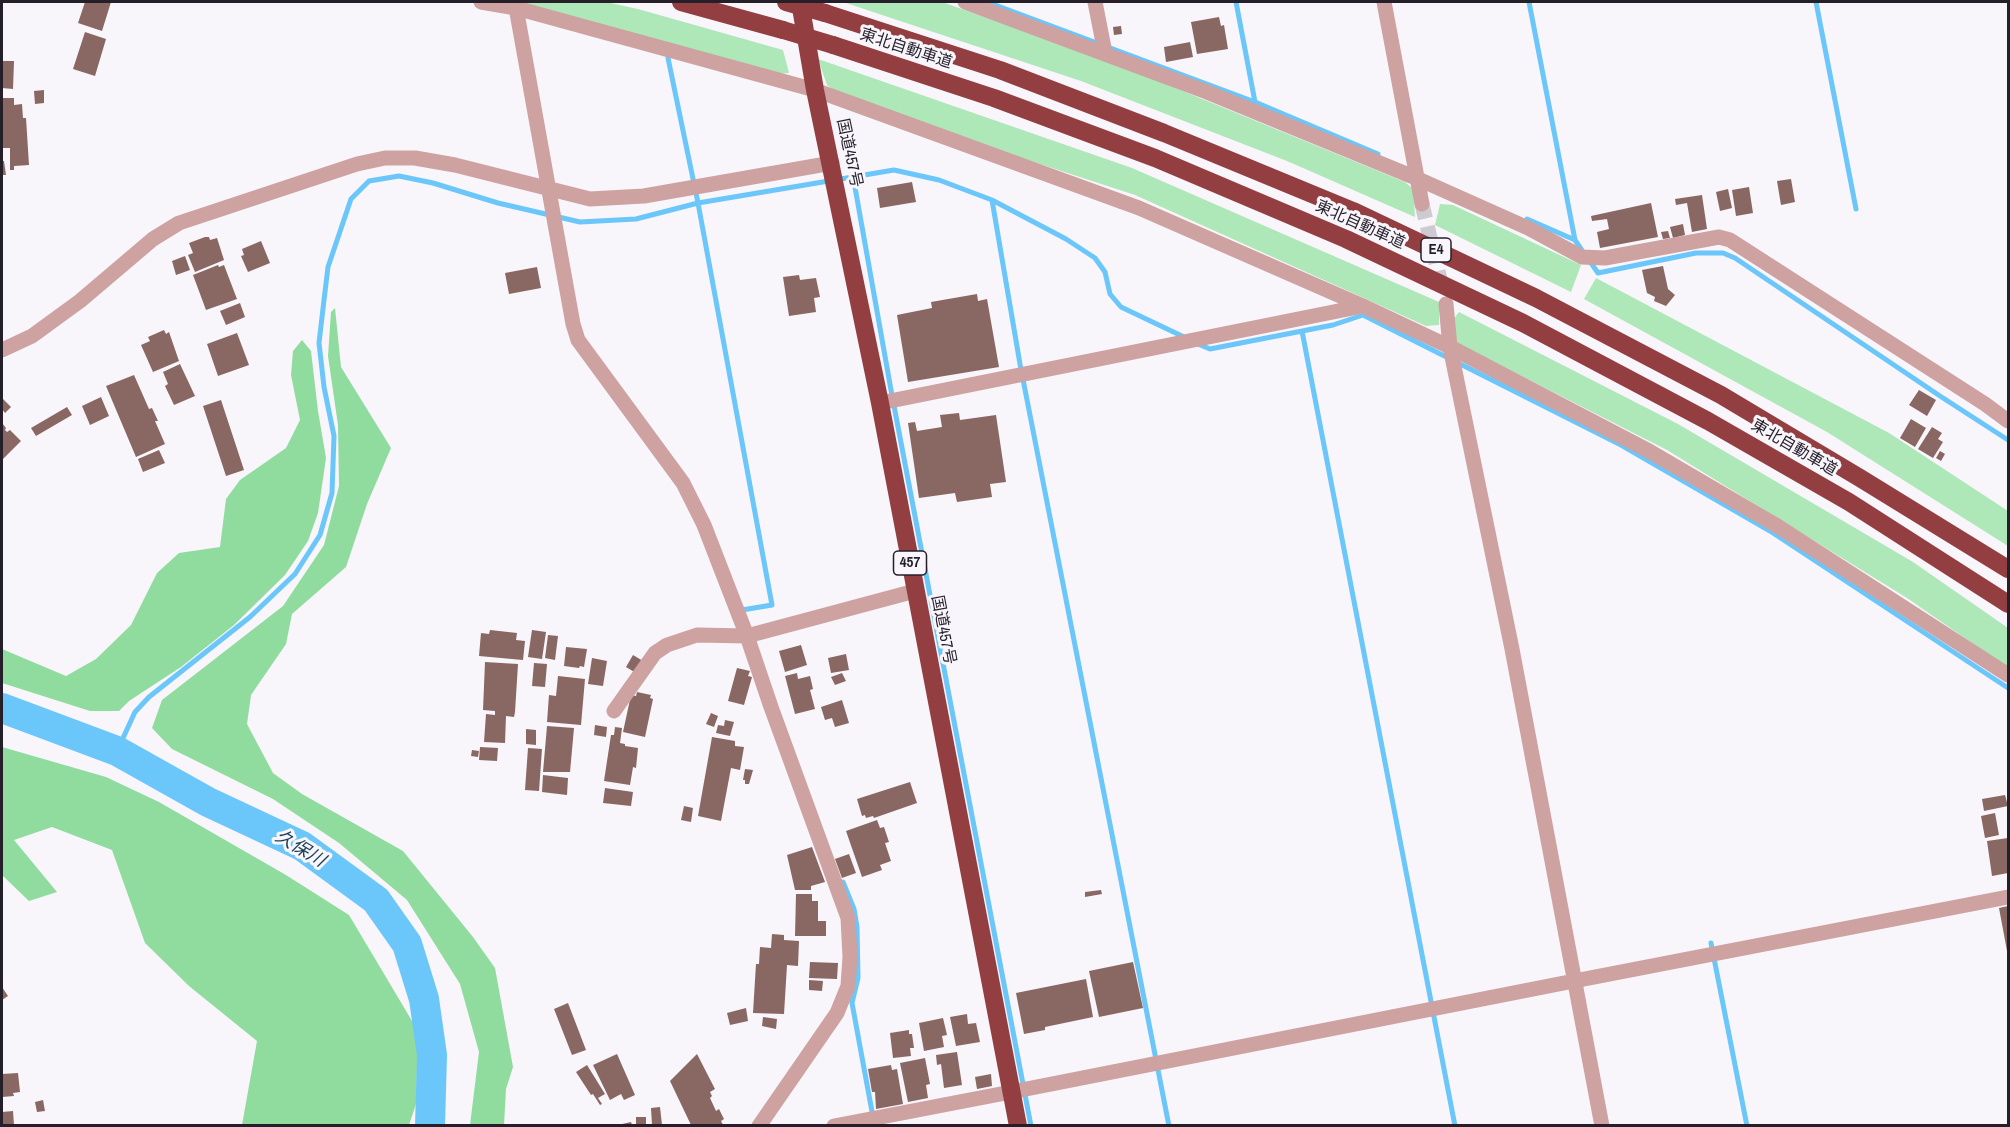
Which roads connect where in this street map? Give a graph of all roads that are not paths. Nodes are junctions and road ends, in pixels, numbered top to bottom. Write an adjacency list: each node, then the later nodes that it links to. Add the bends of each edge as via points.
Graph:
1 (481, 2): 8 (street)
2 (681, 2): 23 (highway, 東北自動車道 / E4, bridge, via 833,45 994,98 1155,158 1346,239 1523,322 1708,421 1849,502)
3 (786, 2): 21 (highway, 東北自動車道 / E4, bridge, via 1000,70 1353,211 1536,298 1721,395)
4 (800, 2): 10 (highway, 国道457号 / 457)
5 (965, 2): 9 (street)
6 (1095, 2): 9 (street)
7 (1384, 2): 12 (street)
8 (515, 5): 10 (street); 13 (street)
9 (1105, 53): 12 (street)
10 (815, 90): 11 (highway, 国道457号 / 457); 16 (street, via 1139,208)
11 (832, 163): 13 (street, via 644,196 590,199); 19 (highway, 国道457号 / 457)
12 (1416, 178): 14 (street); 20 (street, via 1582,257 1605,258 1719,237 1730,240)
13 (550, 190): 18 (street, via 455,165 415,159 385,158 357,164 179,223 153,239 32,336); 24 (street, via 578,340 683,483 704,525)
14 (1422, 204)
15 (1446, 304): 17 (street)
16 (1363, 306): 17 (street); 19 (street)
17 (1450, 347): 25 (street, via 1659,457 1779,527); 28 (street)
18 (2, 350)
19 (880, 403): 22 (highway, 国道457号 / 457)
20 (2008, 422)
21 (2008, 569)
22 (915, 591): 24 (street); 29 (highway, 国道457号 / 457)
23 (2008, 604)
24 (747, 636): 26 (street, via 697,635 667,645 655,653); 30 (street, via 848,918 850,957 848,986 837,1014)
25 (2008, 675)
26 (614, 711)
27 (2008, 897): 28 (street)
28 (1574, 981): 29 (street); 33 (street)
29 (1011, 1092): 31 (street); 32 (highway, 国道457号 / 457)
30 (759, 1125)
31 (834, 1125)
32 (1018, 1125)
33 (1602, 1125)

